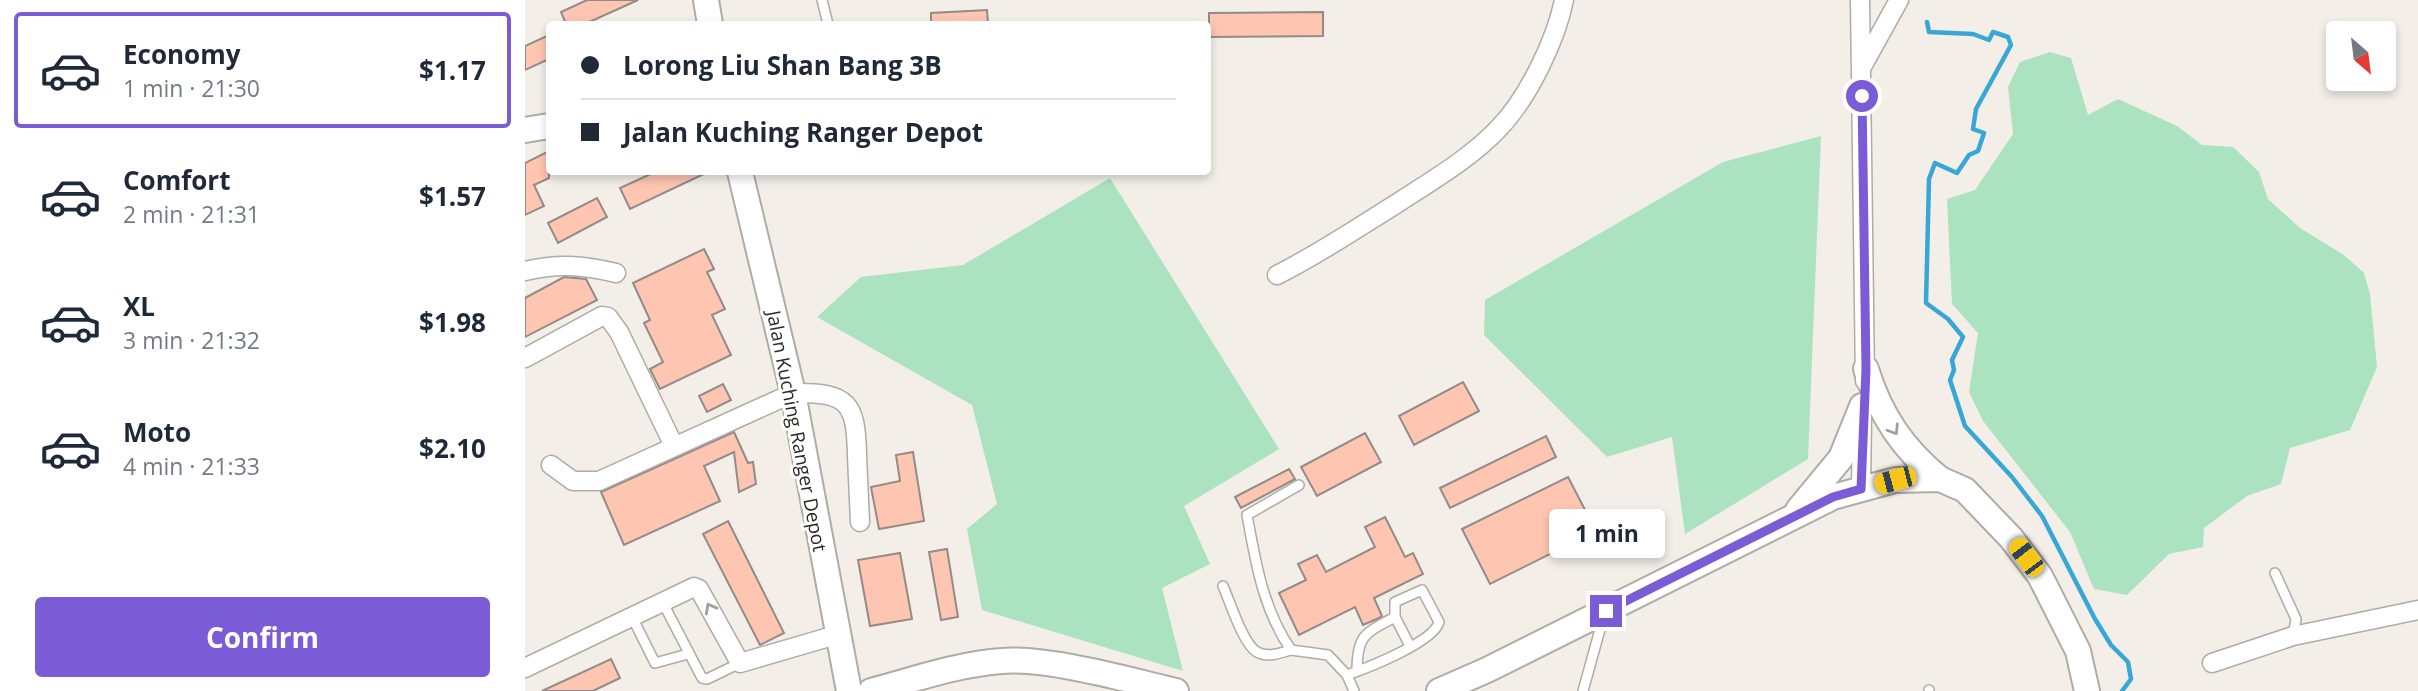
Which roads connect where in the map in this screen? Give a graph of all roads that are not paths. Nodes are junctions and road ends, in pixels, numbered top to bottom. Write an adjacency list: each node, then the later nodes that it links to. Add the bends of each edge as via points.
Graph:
1 (706, 0): 6 (street)
2 (822, 0): 7 (lane)
3 (1565, 0): 14 (street, via 1535,76 1500,127 1444,173 1331,247)
4 (1860, 0): 8 (street)
5 (1899, 0): 8 (street)
6 (710, 21)
7 (827, 21)
8 (1861, 68): 16 (street)
9 (546, 126): 10 (street)
10 (525, 130)
11 (741, 175): 17 (street, Jalan Kuching Ranger Depot)
12 (525, 271): 13 (street, via 573,264)
13 (616, 273)
14 (1277, 275)
15 (525, 358): 19 (street, via 602,316 608,317)
16 (1866, 369): 18 (street); 21 (street, one-way to 21, via 1894,432)
17 (793, 393): 19 (street); 25 (street, via 821,393 844,403 856,419); 33 (street, Jalan Kuching Ranger Depot)
18 (1862, 406): 23 (street); 24 (street, via 1841,458)
19 (674, 446): 20 (street, via 599,481 573,481)
20 (551, 465)
21 (1940, 479): 23 (street, via 1895,480); 49 (street, via 1965,491 2040,576 2078,650)
22 (1299, 485): 36 (lane, via 1247,515 1273,623)
23 (1861, 489): 24 (street)
24 (1791, 518): 30 (street)
25 (860, 522)
26 (2275, 573): 34 (lane, via 2296,619)
27 (1223, 586): 36 (lane, via 1248,643 1257,652 1270,655)
28 (663, 603): 31 (street); 37 (lane); 38 (street, one-way to 28, via 698,587)
29 (2418, 610): 34 (street)
30 (1606, 611): 47 (street); 48 (lane)
31 (632, 617): 37 (lane, via 655,663); 40 (street)
32 (1395, 617): 35 (lane); 35 (lane, via 1395,602 1418,590 1427,596 1438,628); 41 (lane, via 1360,640)
33 (836, 635): 38 (street); 43 (street, Jalan Kuching Ranger Depot)
34 (2293, 636): 39 (street)
35 (1410, 646): 41 (lane)
36 (1291, 650): 42 (lane, via 1328,655)
37 (688, 654): 38 (lane, via 707,679)
38 (740, 663)
39 (2212, 663)
40 (525, 668)
41 (1357, 671): 42 (lane)
42 (1347, 675): 46 (lane)
43 (849, 691)
44 (871, 691): 45 (street, via 1003,660)
45 (1176, 691)
46 (1354, 691)
47 (1439, 691)
48 (1583, 691)
49 (2087, 691)

